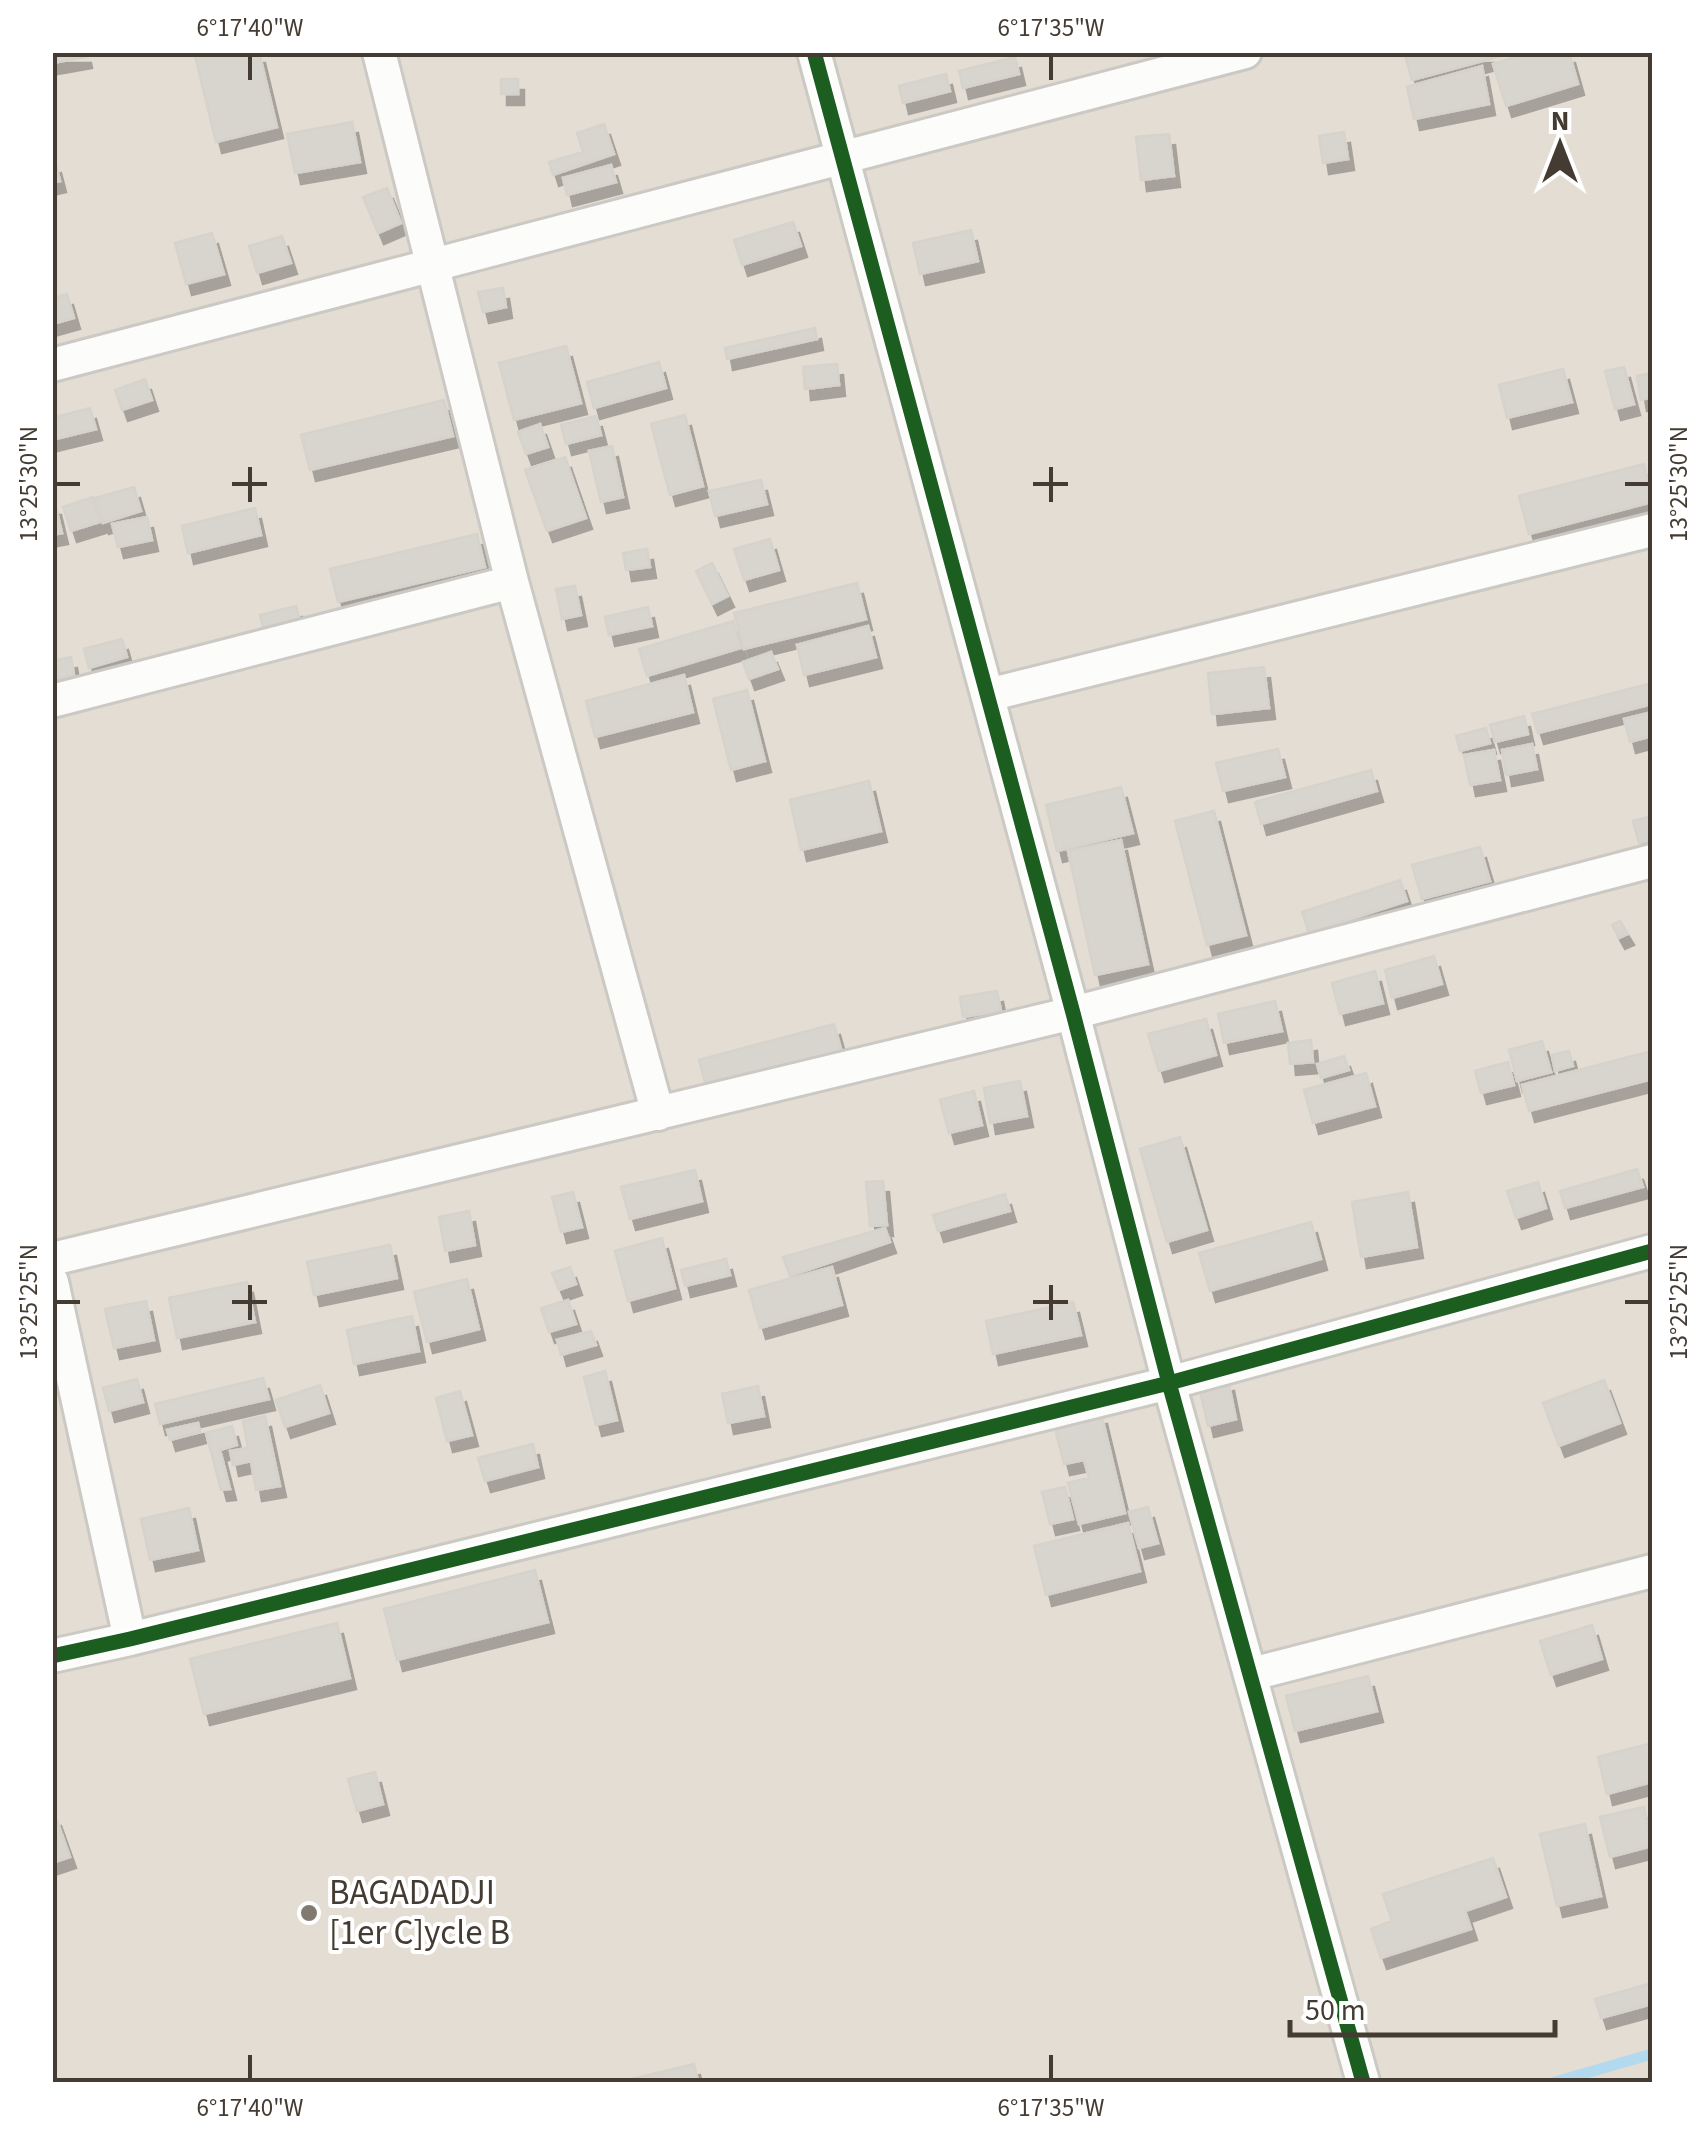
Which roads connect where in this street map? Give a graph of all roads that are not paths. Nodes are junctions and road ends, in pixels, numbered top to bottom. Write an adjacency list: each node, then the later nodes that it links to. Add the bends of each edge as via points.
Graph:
1 (378, 52): 5 (street)
2 (814, 52): 4 (street)
3 (1245, 52): 4 (street)
4 (842, 157): 5 (street); 9 (street)
5 (430, 266): 6 (street); 8 (street)
6 (52, 365)
7 (1652, 530): 9 (street)
8 (512, 582): 10 (street); 13 (street)
9 (988, 695): 12 (street)
10 (52, 702)
11 (1652, 861): 12 (street)
12 (1074, 1013): 13 (street); 17 (street)
13 (658, 1114): 15 (street)
14 (1652, 1251): 17 (street)
15 (52, 1259)
16 (52, 1282): 19 (street)
17 (1169, 1383): 19 (street); 21 (street)
18 (1652, 1571): 21 (street)
19 (130, 1639): 20 (street)
20 (52, 1656)
21 (1252, 1674): 22 (street)
22 (1363, 2082)

